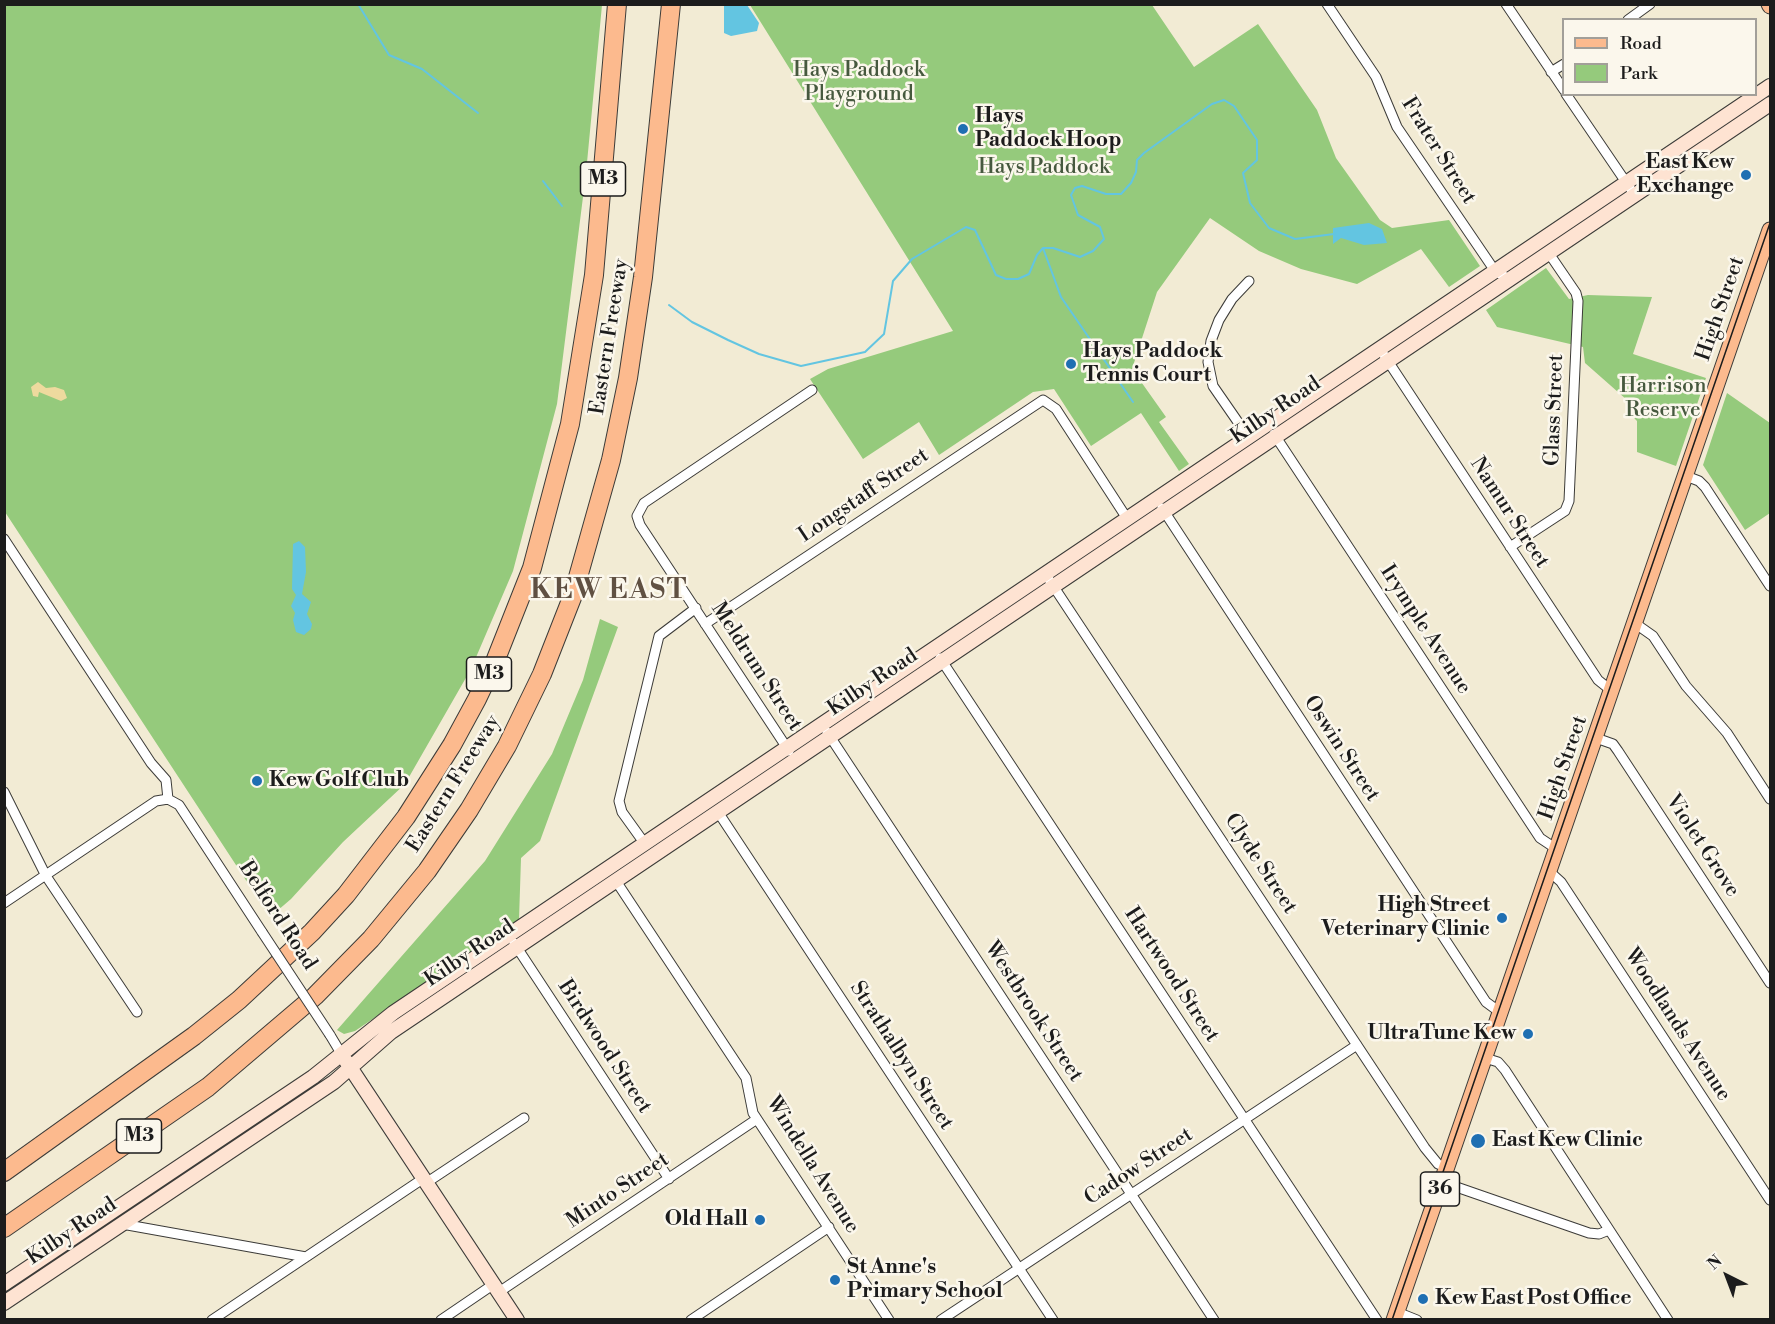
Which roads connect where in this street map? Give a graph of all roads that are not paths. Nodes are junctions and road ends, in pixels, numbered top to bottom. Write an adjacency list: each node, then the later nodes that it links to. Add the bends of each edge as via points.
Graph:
1 (617, 4): 67 (highway, Eastern Freeway / M3, via 594,275 570,423 532,568 477,699 406,817 312,932 194,1036)
2 (672, 4): 76 (highway, Eastern Freeway / M3, via 643,277 611,460 573,595 542,674 507,746 427,871 371,939 315,996 208,1087)
3 (1327, 4): 16 (street, Frater Street, via 1376,77 1397,127)
4 (1506, 4): 8 (street)
5 (1650, 4): 6 (street)
6 (1631, 18)
7 (1562, 65): 8 (street)
8 (1551, 72): 9 (street)
9 (1562, 88)
10 (1769, 90): 13 (street, Kilby Road)
11 (1567, 96): 13 (street)
12 (1770, 104): 13 (street, Kilby Road)
13 (1630, 188): 15 (street, Kilby Road); 16 (street, Kilby Road)
14 (1770, 230): 25 (main road, High Street / 36)
15 (1548, 252): 17 (street, Kilby Road); 30 (street, Glass Street, via 1578,301 1569,501 1565,511)
16 (1495, 271): 17 (street, Frater Street); 19 (street, Kilby Road)
17 (1509, 279): 20 (street, Kilby Road)
18 (1249, 281): 24 (street, via 1219,320 1208,362 1213,386)
19 (1380, 349): 20 (street, Namur Street); 22 (street, Kilby Road)
20 (1388, 361): 23 (street, Kilby Road); 30 (street, Namur Street)
21 (812, 390): 33 (street, Meldrum Street, via 644,503 638,511 640,525)
22 (1268, 425): 23 (street, Irymple Avenue); 24 (street, Kilby Road)
23 (1276, 437): 27 (street, Kilby Road); 48 (street, Irymple Avenue, via 1540,838)
24 (1249, 438): 26 (street, Kilby Road)
25 (1686, 476): 32 (street, via 1705,487); 35 (main road, High Street / 36)
26 (1159, 499): 27 (street, Oswin Street); 28 (street, Kilby Road)
27 (1164, 513): 31 (street, Kilby Road); 57 (street, Oswin Street, via 1486,1002)
28 (1128, 520): 31 (street, Kilby Road); 34 (street, Longstaff Street, via 1056,409 1043,400)
29 (4, 539): 44 (street, Belford Road, via 166,780)
30 (1510, 548): 37 (street, Namur Street, via 1598,680)
31 (1051, 581): 36 (street, Kilby Road); 58 (street, Clyde Street)
32 (1770, 586)
33 (696, 608): 34 (street, Meldrum Street); 47 (street, via 658,636 619,801 622,812)
34 (705, 624): 41 (street, Meldrum Street)
35 (1636, 624): 37 (main road, High Street / 36); 45 (street, via 1653,636 1686,686 1727,733)
36 (939, 656): 38 (street, Kilby Road); 39 (street, Kilby Road); 64 (street, Hartwood Street)
37 (1613, 692): 40 (main road, High Street / 36)
38 (822, 725): 39 (street, Westbrook Street); 41 (street, Kilby Road)
39 (830, 737): 42 (street, Kilby Road); 71 (street, Westbrook Street)
40 (1596, 738): 48 (main road, High Street / 36); 55 (street, Violet Grove, via 1618,751)
41 (788, 748): 42 (street, Meldrum Street); 47 (street, Kilby Road)
42 (796, 760): 46 (street, Kilby Road)
43 (4, 792): 50 (street)
44 (168, 799): 50 (street, via 156,801); 59 (street, Belford Road, bridge, via 179,805)
45 (1770, 799)
46 (718, 812): 51 (street, Kilby Road); 80 (street, Strathalbyn Street)
47 (645, 844): 53 (street, Kilby Road)
48 (1558, 849): 49 (main road, High Street / 36)
49 (1550, 872): 57 (main road, High Street / 36); 72 (street, Woodlands Avenue, via 1562,882)
50 (46, 876): 52 (street); 56 (street)
51 (616, 880): 54 (street, Kilby Road); 63 (street, Windella Avenue, via 746,1078)
52 (4, 903)
53 (509, 936): 54 (street, Birdwood Street); 59 (street, Kilby Road, via 380,1022)
54 (517, 948): 61 (street, Kilby Road, via 391,1032); 69 (street, Birdwood Street)
55 (1770, 983)
56 (137, 1012)
57 (1501, 1013): 60 (main road, High Street / 36)
58 (1357, 1045): 64 (street, Cadow Street); 68 (street, Clyde Street)
59 (342, 1054): 61 (street, Belford Road); 65 (street, Kilby Road)
60 (1485, 1058): 68 (main road, High Street / 36); 77 (street, via 1498,1062 1505,1070)
61 (350, 1069): 66 (street, Kilby Road); 70 (street, Belford Road)
62 (524, 1118): 70 (street)
63 (757, 1119): 69 (street, Minto Street); 75 (street, Windella Avenue)
64 (1245, 1119): 71 (street, Cadow Street); 93 (street, Hartwood Street)
65 (220, 1141): 66 (street); 73 (street, Kilby Road)
66 (228, 1153): 74 (street, Kilby Road)
67 (4, 1172)
68 (1444, 1175): 77 (street, via 1589,1233); 84 (main road, High Street / 36)
69 (669, 1179): 82 (street, Minto Street)
70 (425, 1181): 79 (street); 82 (street, Belford Road)
71 (1131, 1193): 80 (street, Cadow Street); 92 (street, Westbrook Street)
72 (1770, 1200)
73 (99, 1221): 78 (street); 81 (street, Kilby Road)
74 (122, 1224): 78 (street, Kilby Road); 79 (street)
75 (829, 1227): 85 (street, Windella Avenue); 89 (street)
76 (4, 1228)
77 (1609, 1230): 95 (street)
78 (108, 1233): 83 (street, Kilby Road)
79 (306, 1257): 86 (street)
80 (1019, 1268): 90 (street, Cadow Street); 91 (street, Strathalbyn Street)
81 (4, 1284)
82 (496, 1288): 87 (street, Minto Street); 88 (street, Belford Road)
83 (4, 1303)
84 (1395, 1316): 94 (street)
85 (889, 1318)
86 (212, 1320)
87 (441, 1320)
88 (517, 1320)
89 (691, 1320)
90 (941, 1320)
91 (1053, 1320)
92 (1215, 1320)
93 (1377, 1320)
94 (1417, 1320)
95 (1668, 1320)

